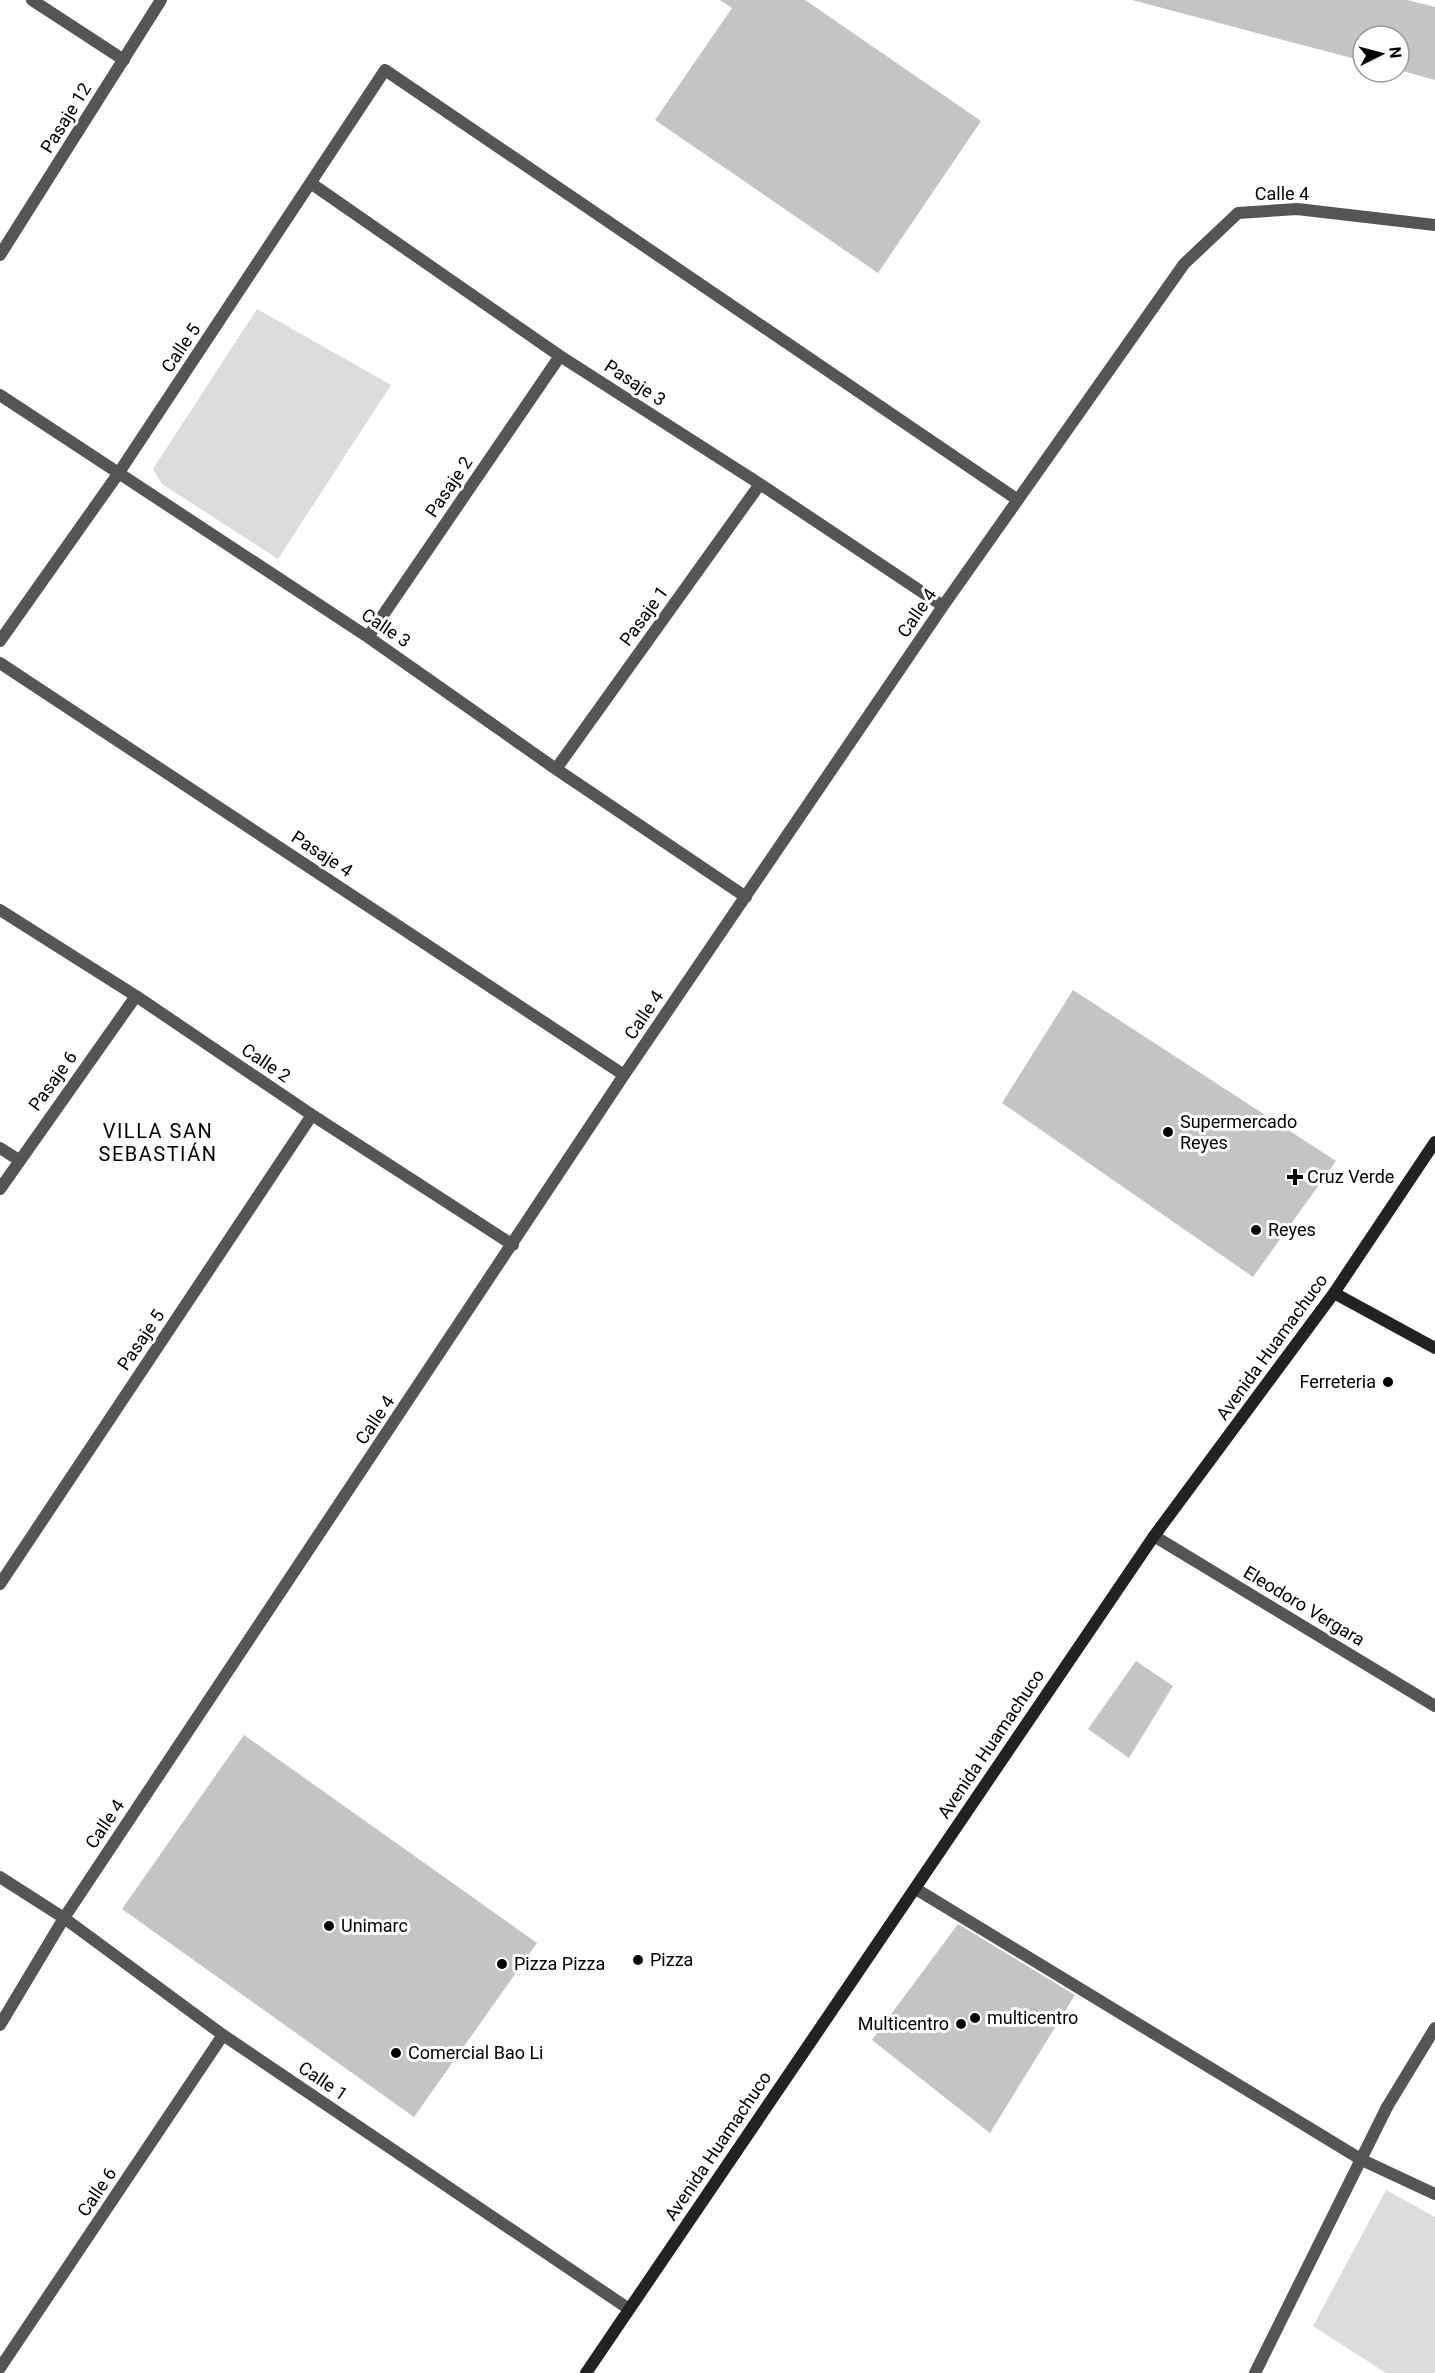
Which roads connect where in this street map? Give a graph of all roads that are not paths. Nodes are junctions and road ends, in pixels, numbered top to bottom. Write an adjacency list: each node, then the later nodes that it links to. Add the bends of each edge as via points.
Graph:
1 (32, 0): 3 (street)
2 (162, 0): 3 (street, Pasaje 12)
3 (124, 60): 6 (street, Pasaje 12)
4 (312, 184): 7 (street, Pasaje 3); 9 (street, Calle 5); 11 (street, Calle 5, via 385,70)
5 (1435, 225): 11 (street, Calle 4, via 1297,209 1238,213 1184,264)
6 (0, 255)
7 (560, 356): 10 (street, Pasaje 3); 13 (street, Pasaje 2)
8 (0, 395): 9 (street, Calle 3)
9 (118, 474): 13 (street, Calle 3); 14 (street, Calle 5)
10 (760, 484): 12 (street, Pasaje 3); 16 (street, Pasaje 1)
11 (1018, 500): 12 (street, Calle 4)
12 (943, 606): 17 (street, Calle 4)
13 (368, 637): 16 (street, Calle 3)
14 (0, 641)
15 (0, 663): 20 (street, Pasaje 4)
16 (556, 769): 17 (street, Calle 3)
17 (746, 897): 20 (street, Calle 4)
18 (0, 910): 19 (street, Calle 2)
19 (136, 996): 21 (street, Calle 2); 24 (street, Pasaje 6)
20 (624, 1075): 26 (street, Calle 4)
21 (312, 1115): 26 (street, Calle 2); 30 (street, Pasaje 5)
22 (1435, 1142): 27 (main road, Avenida Huamachuco)
23 (0, 1148): 24 (street)
24 (19, 1160): 25 (street, Pasaje 6)
25 (0, 1189)
26 (513, 1245): 34 (street, Calle 4)
27 (1334, 1293): 28 (main road); 29 (main road, Avenida Huamachuco)
28 (1435, 1348)
29 (1154, 1536): 31 (street, Eleodoro Vergara); 33 (main road, Avenida Huamachuco)
30 (0, 1584)
31 (1435, 1706)
32 (0, 1877): 34 (street, Calle 1)
33 (916, 1889): 38 (street); 40 (main road, Avenida Huamachuco)
34 (64, 1918): 35 (street, Calle 4); 37 (street, Calle 1)
35 (0, 2025)
36 (1435, 2028): 38 (street)
37 (223, 2036): 40 (street, Calle 1); 41 (street, Calle 6)
38 (1362, 2160): 39 (street); 43 (street)
39 (1435, 2194)
40 (629, 2309): 42 (main road, Avenida Huamachuco)
41 (0, 2368)
42 (586, 2373)
43 (1255, 2373)

